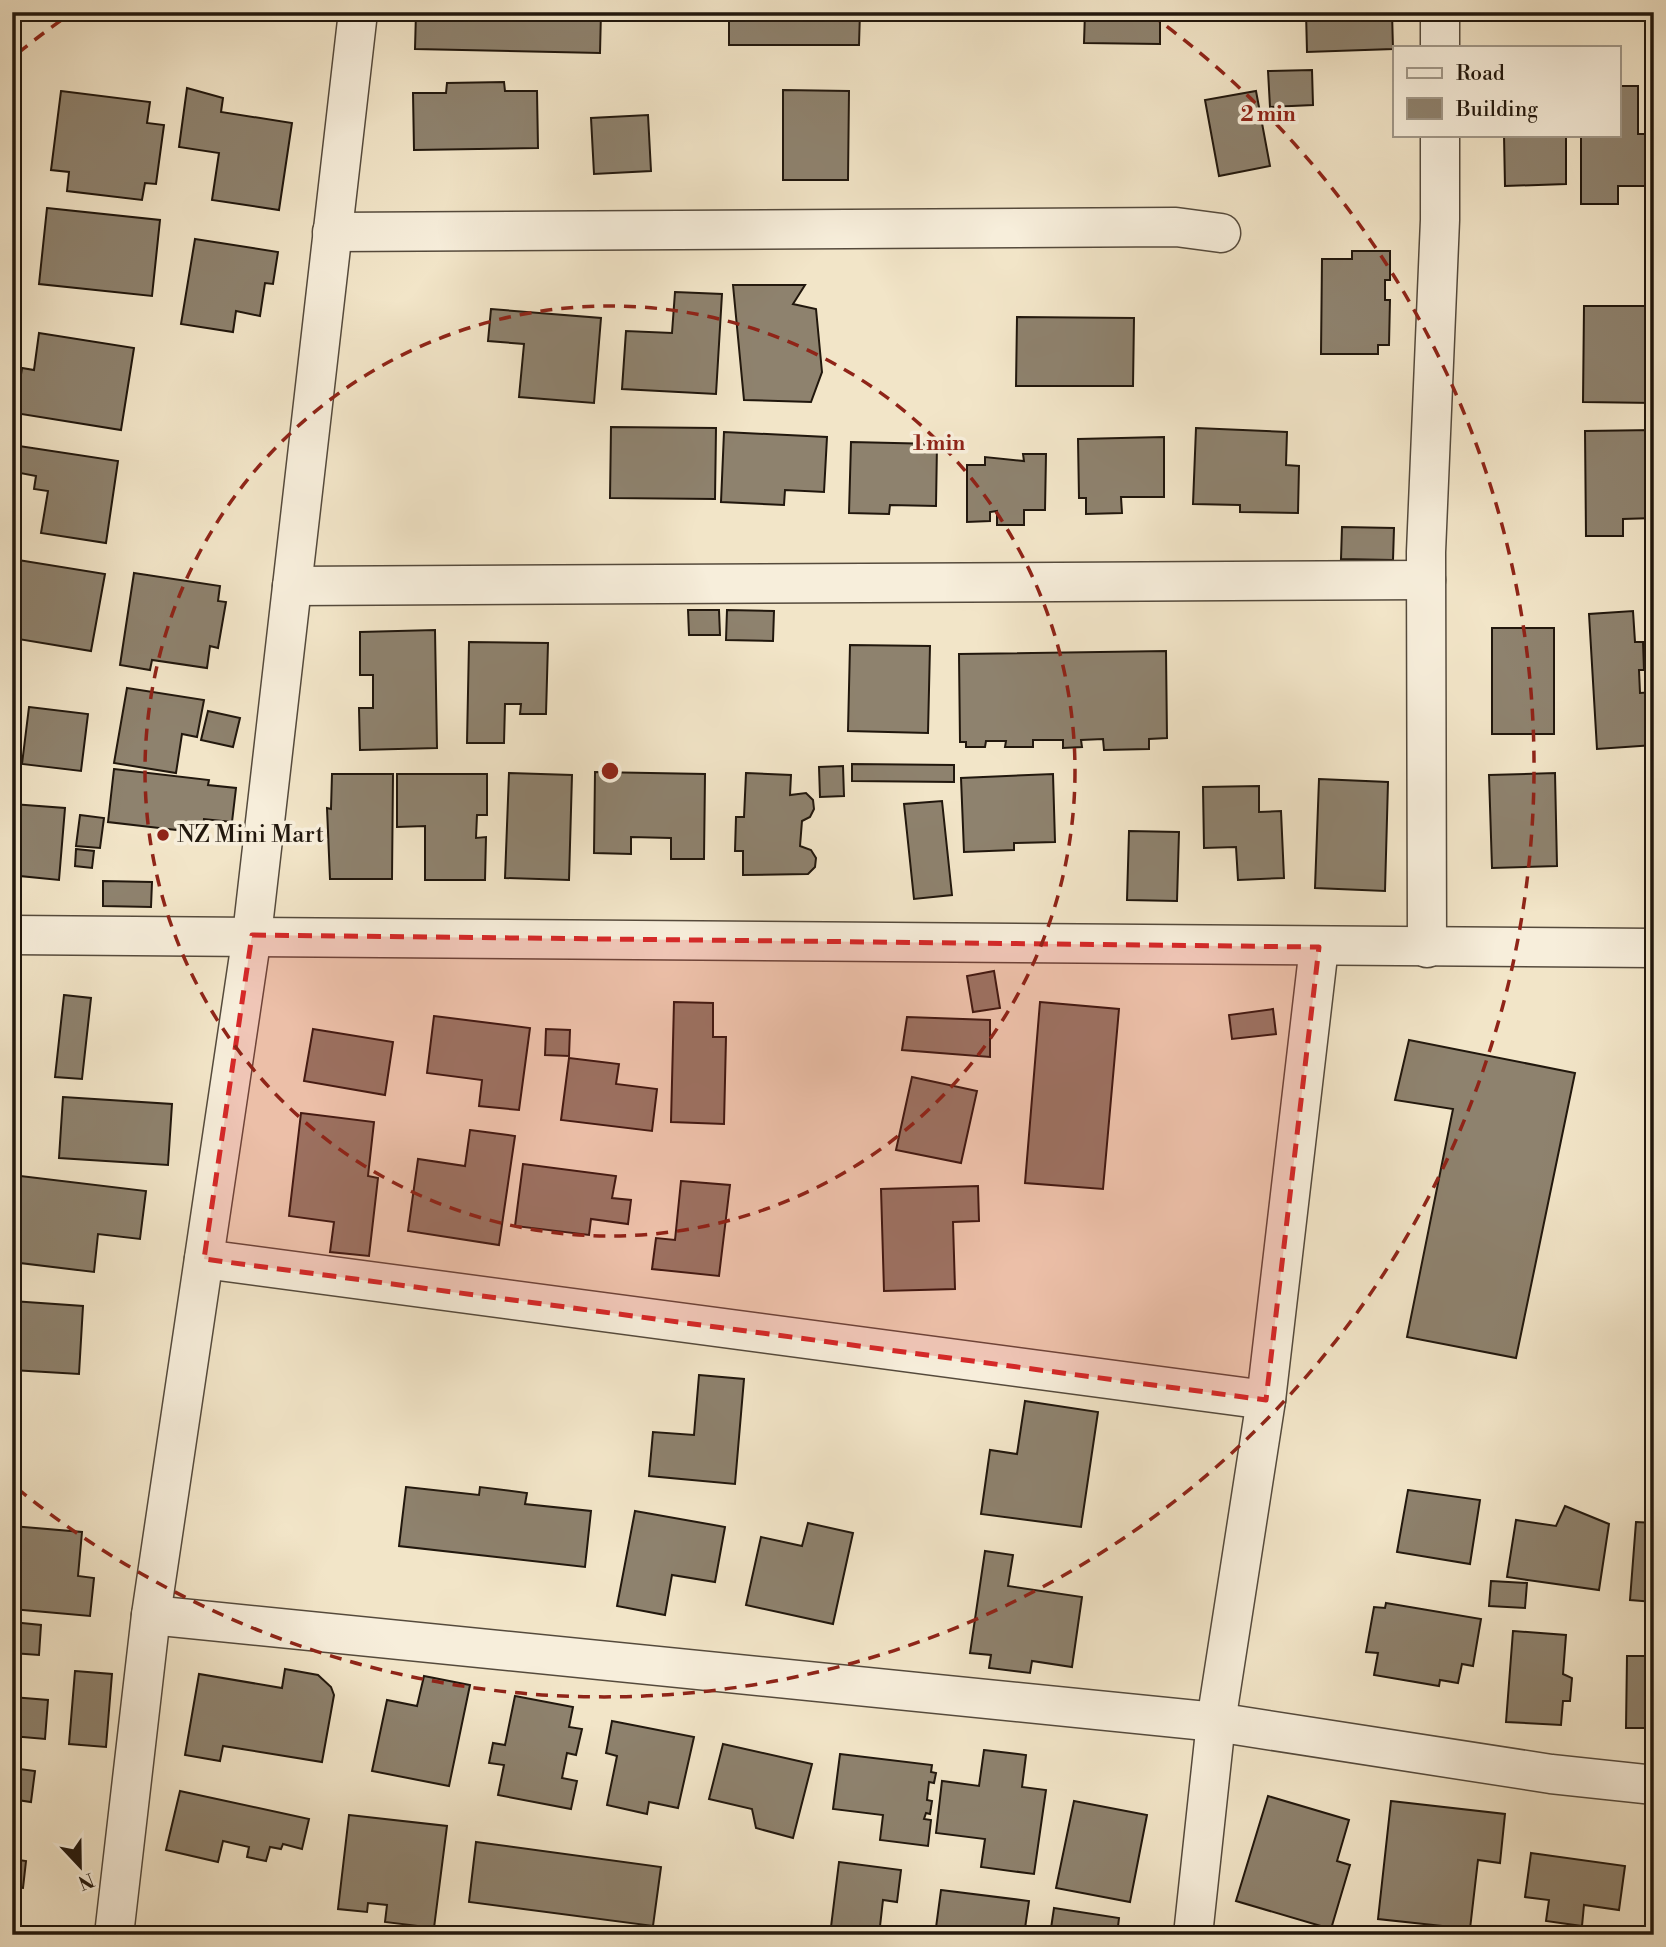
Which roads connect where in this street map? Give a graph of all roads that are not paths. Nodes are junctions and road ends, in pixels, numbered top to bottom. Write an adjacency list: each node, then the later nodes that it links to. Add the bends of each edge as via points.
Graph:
1 (358, 12): 5 (street)
2 (1440, 12): 3 (street)
3 (1440, 46)
4 (1440, 136): 7 (street)
5 (332, 232): 6 (street, via 1176,227); 8 (street)
6 (1221, 233)
7 (1426, 580): 8 (street); 12 (street)
8 (292, 586): 10 (street)
9 (12, 935): 10 (street)
10 (252, 935): 11 (street); 14 (street)
11 (1319, 947): 12 (street); 15 (street)
12 (1427, 948): 13 (street)
13 (1654, 948)
14 (204, 1259): 15 (street); 16 (street)
15 (1266, 1400): 17 (street)
16 (151, 1615): 17 (street); 19 (street)
17 (1216, 1722): 18 (street, via 1550,1774); 20 (street)
18 (1654, 1785)
19 (114, 1935)
20 (1193, 1935)

